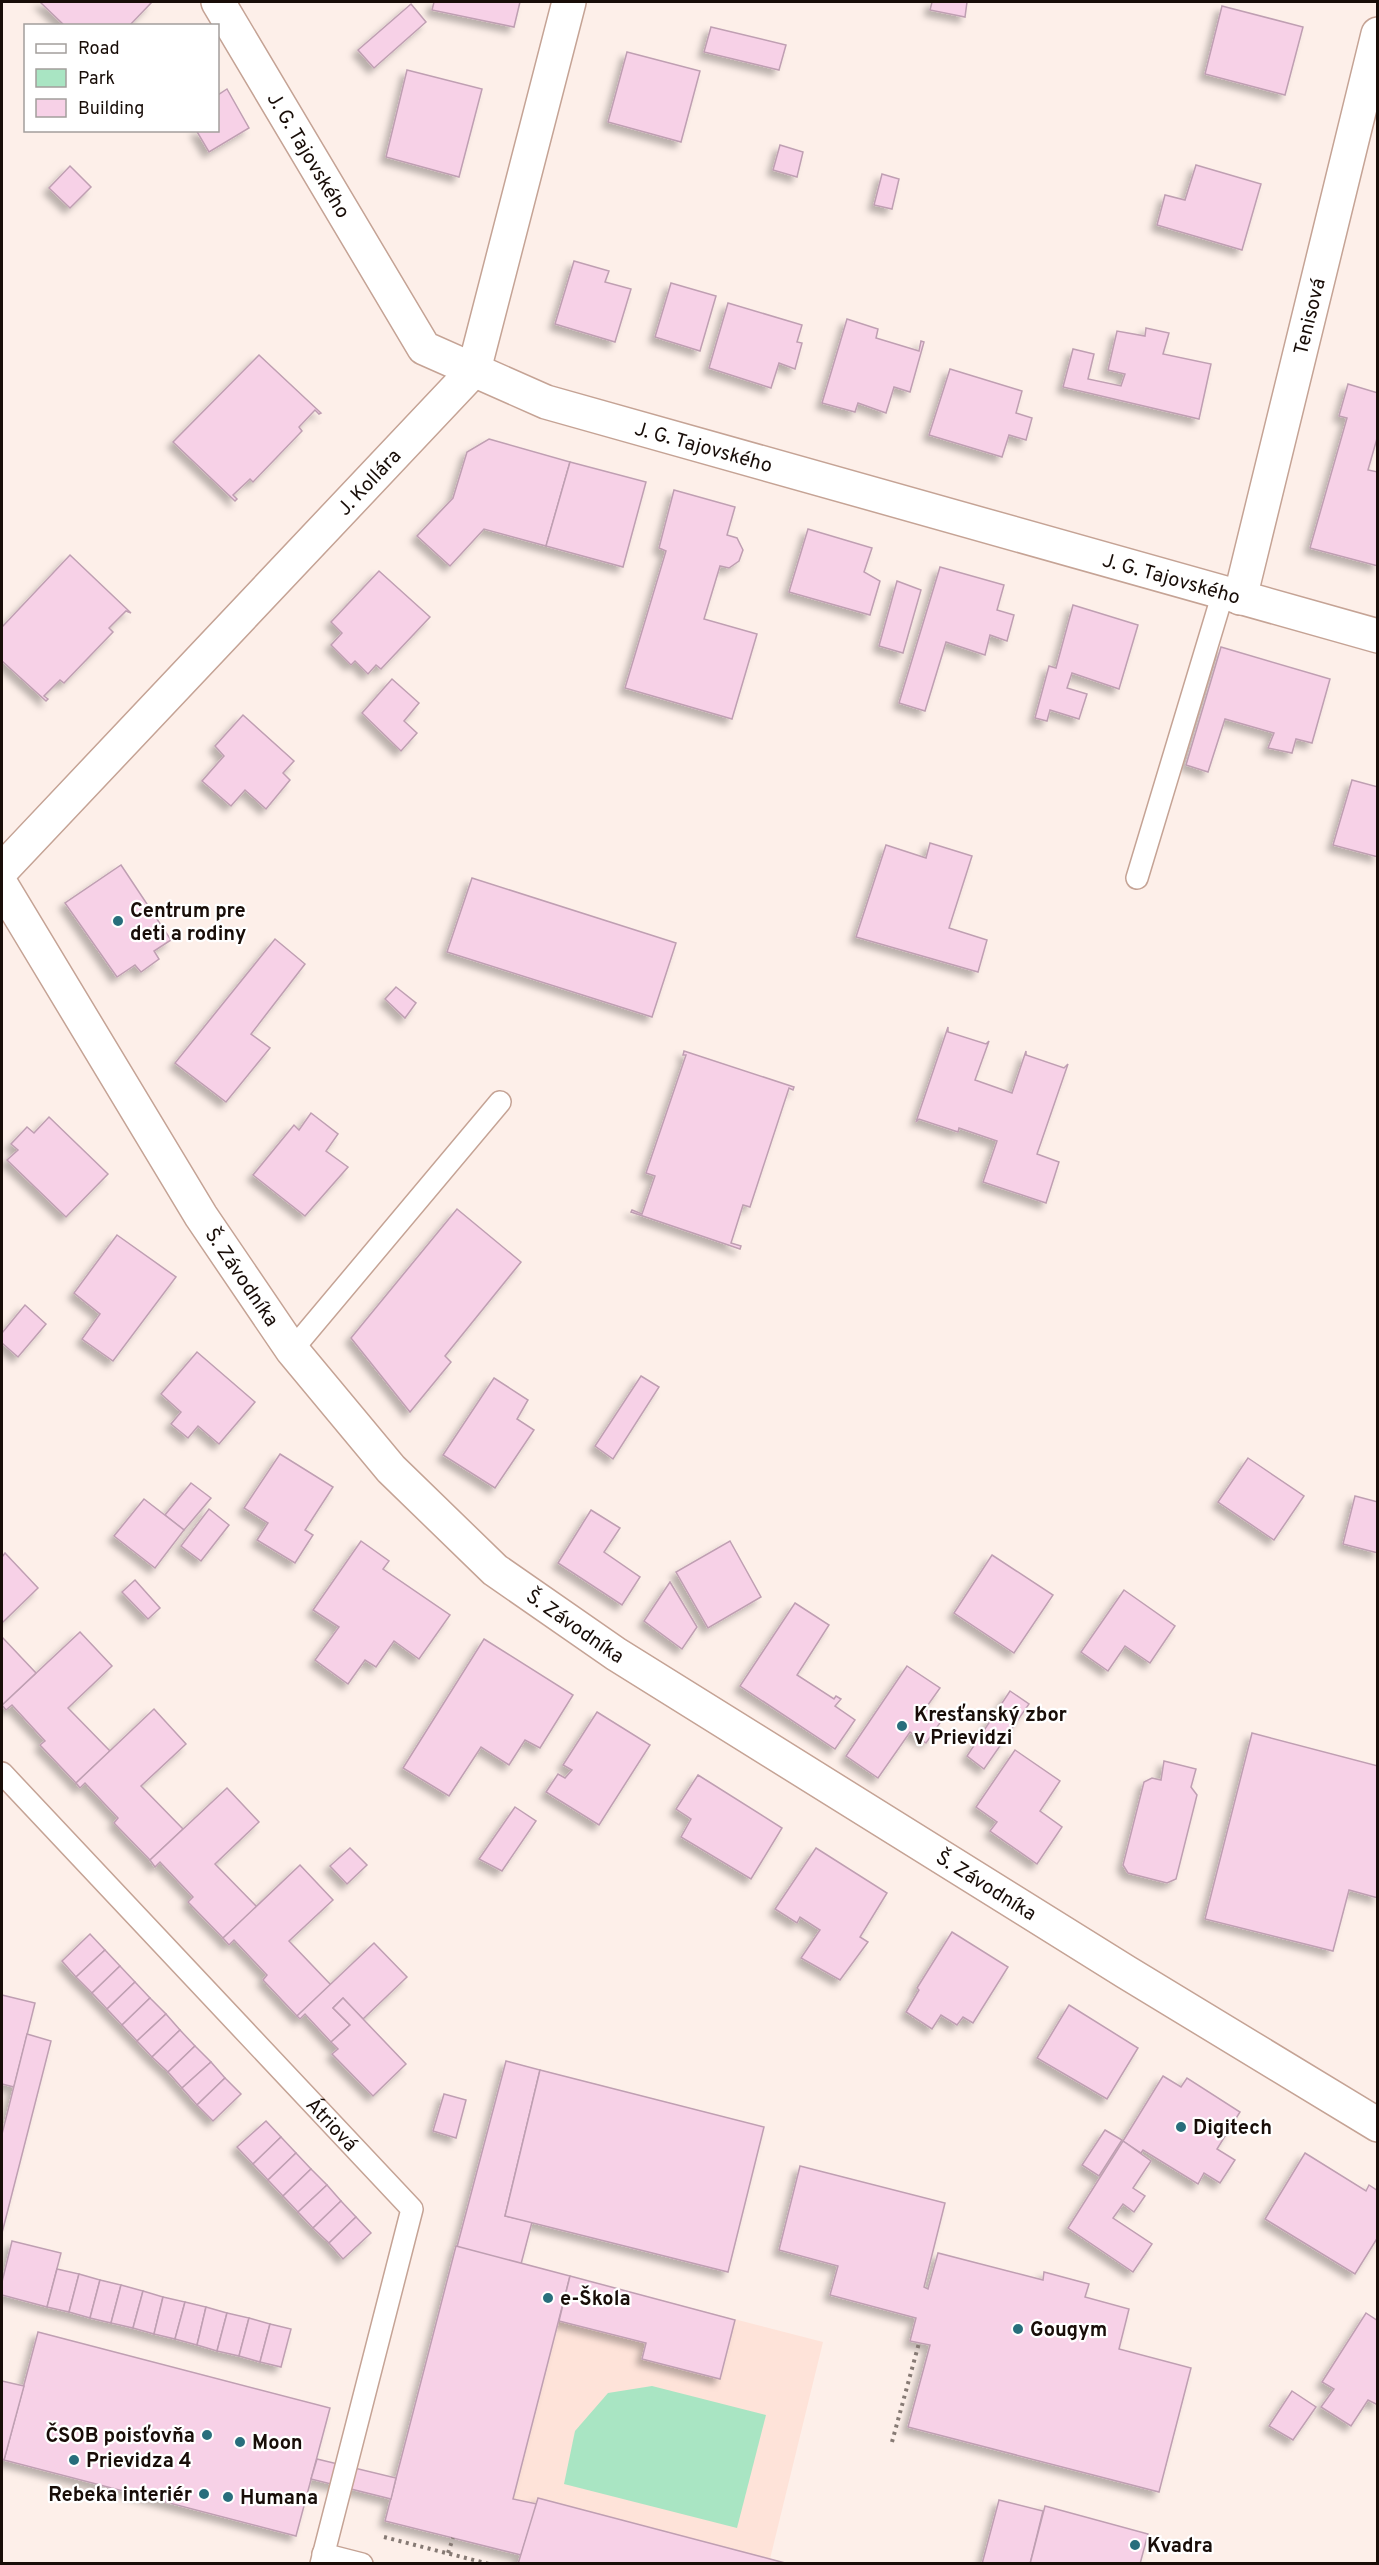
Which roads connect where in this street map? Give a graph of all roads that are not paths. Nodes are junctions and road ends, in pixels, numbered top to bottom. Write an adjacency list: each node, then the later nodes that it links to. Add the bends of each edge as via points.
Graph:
1 (218, 2): 4 (street, J. G. Tajovského, via 424,348)
2 (569, 2): 4 (street, J. Kollára)
3 (1377, 34): 5 (street, Tenisová)
4 (474, 370): 5 (street, J. G. Tajovského, via 546,402); 7 (street, J. Kollára)
5 (1232, 596): 6 (street, J. G. Tajovského); 8 (lane)
6 (1377, 636)
7 (2, 870)
8 (1137, 878)
9 (2, 886): 11 (street, Š. Závodníka, via 201,1216)
10 (500, 1102): 11 (lane)
11 (292, 1350): 13 (street, Š. Závodníka, via 391,1470 495,1570 626,1660)
12 (2, 1773): 14 (lane, Átriová, via 412,2209)
13 (1377, 2125)
14 (322, 2559): 15 (lane)
15 (362, 2564)

